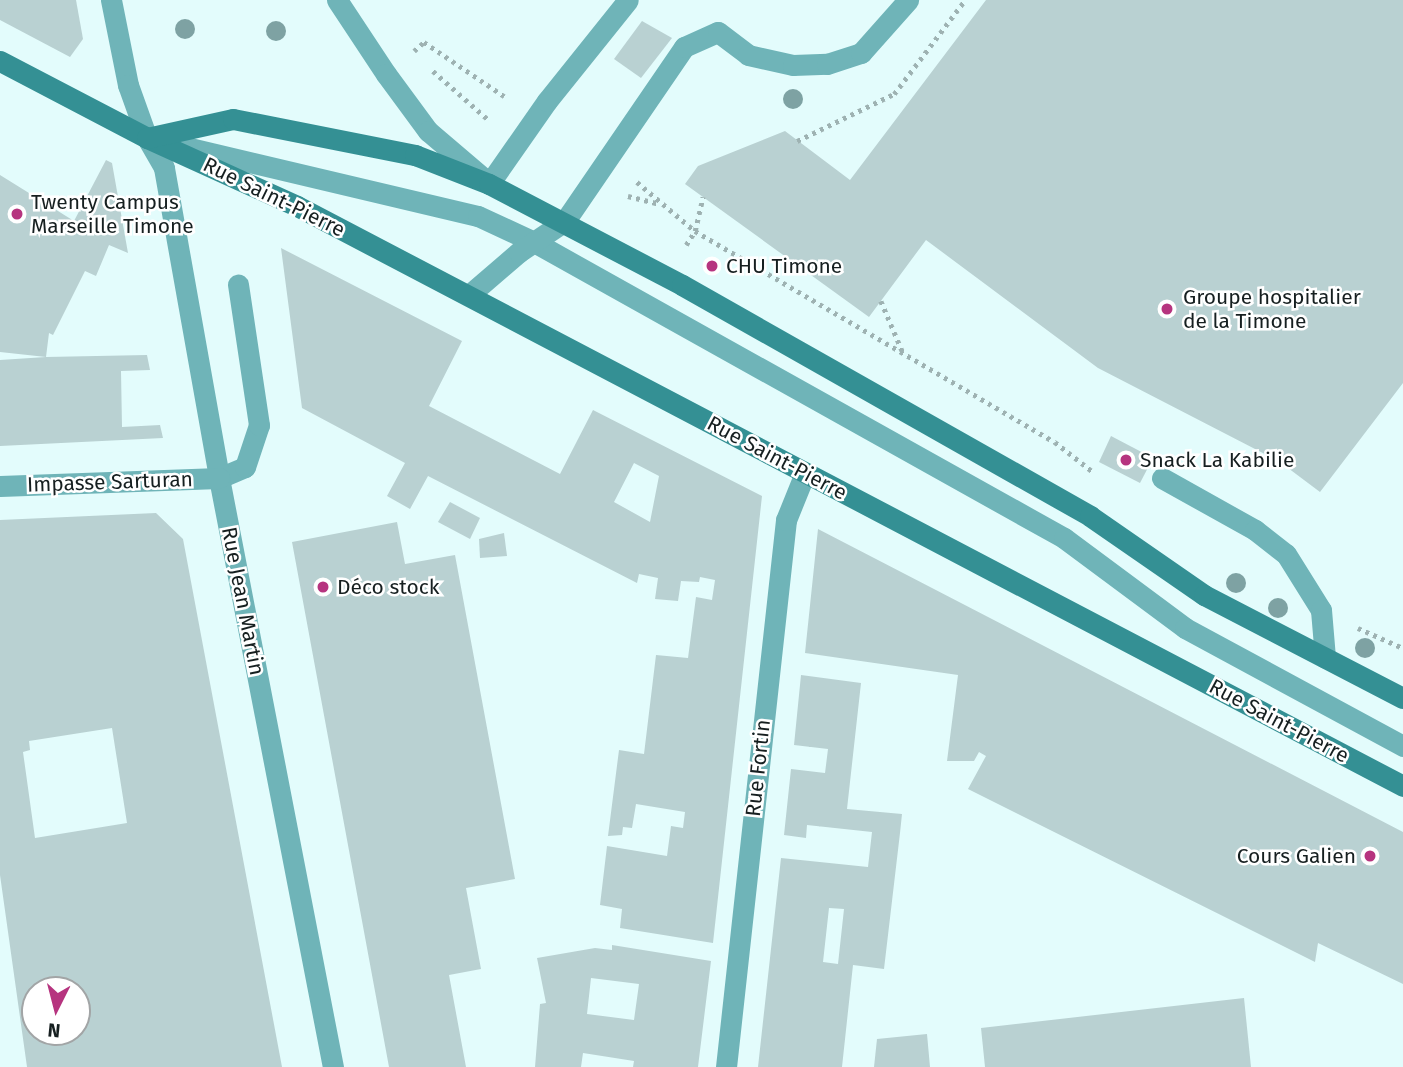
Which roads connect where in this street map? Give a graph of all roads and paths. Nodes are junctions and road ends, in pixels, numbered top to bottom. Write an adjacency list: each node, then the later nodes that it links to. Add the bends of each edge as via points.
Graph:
1 (111, 0): 10 (street, Rue Jean Martin, via 128,85)
2 (337, 0): 12 (street, via 429,131)
3 (628, 0): 12 (street, via 547,101)
4 (908, 0): 14 (street, via 861,53 827,64 793,65 748,55 718,32 684,47)
5 (406, 57): 8 (path, via 424,42)
6 (0, 61): 10 (main road, Rue Saint-Pierre)
7 (420, 67): 9 (path, via 432,69)
8 (511, 100)
9 (495, 125)
10 (147, 138): 12 (main road, Rue Saint-Pierre, via 233,119 415,155); 16 (street, via 478,216); 18 (main road, Rue Saint-Pierre, via 248,181); 23 (street, Rue Jean Martin, via 164,168)
11 (633, 179): 15 (path)
12 (489, 184): 14 (main road, Rue Saint-Pierre)
13 (703, 197): 15 (path)
14 (565, 221): 16 (street); 28 (main road, Rue Saint-Pierre, via 1090,516 1204,595)
15 (695, 231): 20 (path)
16 (534, 242): 18 (street); 30 (street, via 1064,538 1185,628)
17 (238, 285): 23 (street, via 259,425 245,467)
18 (469, 295): 21 (main road, Rue Saint-Pierre)
19 (881, 301): 20 (path)
20 (904, 355): 22 (path, via 1055,442)
21 (805, 473): 31 (main road, Rue Saint-Pierre); 33 (street, Rue Fortin, via 786,520)
22 (1095, 474)
23 (219, 478): 25 (street, Impasse Sarturan); 32 (street, Rue Jean Martin)
24 (1162, 478): 28 (street, via 1255,530 1286,554 1321,610)
25 (0, 486)
26 (1356, 626): 27 (path)
27 (1403, 648)
28 (1325, 658): 29 (main road, Rue Saint-Pierre)
29 (1403, 698)
30 (1403, 746)
31 (1403, 786)
32 (333, 1067)
33 (726, 1067)

